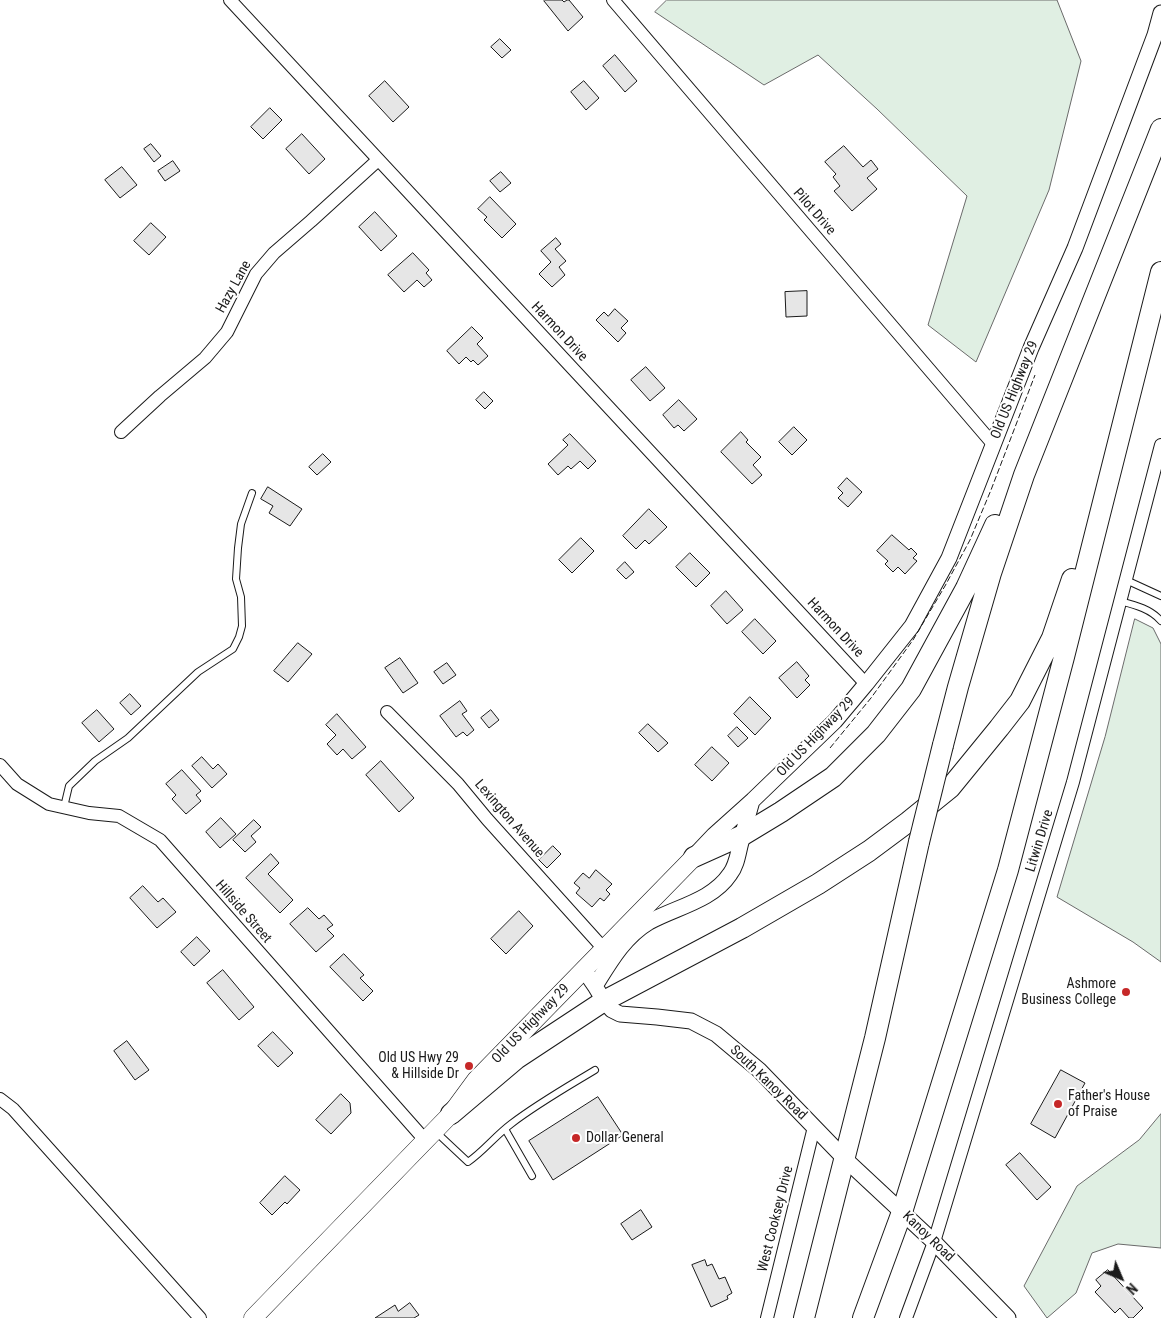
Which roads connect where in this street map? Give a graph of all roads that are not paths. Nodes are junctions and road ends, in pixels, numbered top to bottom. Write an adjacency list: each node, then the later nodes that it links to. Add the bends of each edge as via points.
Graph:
1 (230, 0): 5 (street, Harmon Drive)
2 (612, 0): 10 (street, Pilot Drive)
3 (1161, 13): 10 (street, Old US Highway 29, via 1075,248)
4 (1161, 129): 7 (highway)
5 (378, 160): 9 (street, Hazy Lane, via 274,253 256,274 227,332 205,358); 17 (street, Harmon Drive)
6 (1160, 285): 8 (highway)
7 (1056, 394): 22 (highway, via 966,588 911,689 876,734 833,777); 33 (highway, bridge, via 991,573 958,687)
8 (1124, 419): 26 (highway, via 1052,638 1020,701 950,788 869,851 818,884 742,928); 35 (highway, via 1008,870)
9 (121, 432)
10 (993, 444): 17 (street, Old US Highway 29, via 949,558 912,626)
11 (1161, 445): 13 (street, Litwin Drive)
12 (252, 493): 21 (lane, via 239,540 236,578 241,597 242,626 233,649 198,672 128,738 95,761 69,786)
13 (1126, 580): 14 (lane); 15 (street, Litwin Drive)
14 (1161, 596)
15 (1120, 601): 16 (lane, via 1139,606); 36 (street, Litwin Drive, via 1073,782)
16 (1161, 622)
17 (866, 684): 20 (street, Old US Highway 29, via 835,721)
18 (387, 712): 24 (street, Lexington Avenue, via 458,784)
19 (0, 765): 21 (street, Hillside Street, via 17,784 49,804)
20 (753, 800): 22 (street); 23 (street, Old US Highway 29)
21 (64, 807): 32 (street, Hillside Street, via 119,816 160,840)
22 (743, 835): 23 (highway); 26 (street, via 735,867 721,885 648,923 631,936 617,952)
23 (694, 857): 24 (main road, Old US Highway 29)
24 (604, 950): 25 (main road, Old US Highway 29)
25 (584, 970): 26 (street, South Kanoy Road); 29 (main road, Old US Highway 29, via 476,1080)
26 (599, 994): 29 (highway); 30 (street, South Kanoy Road, via 612,1010 620,1014 691,1021 716,1034 759,1070)
27 (595, 1070): 31 (lane)
28 (0, 1099): 37 (street)
29 (451, 1114): 32 (main road, Old US Highway 29)
30 (814, 1127): 33 (street, South Kanoy Road); 39 (street, West Cooksey Drive)
31 (505, 1129): 32 (lane, via 468,1162); 34 (lane)
32 (429, 1135): 38 (main road, Old US Highway 29)
33 (846, 1159): 35 (street, Kanoy Road); 40 (highway)
34 (532, 1176)
35 (902, 1212): 36 (street, Kanoy Road); 41 (highway)
36 (934, 1242): 42 (street, Litwin Drive); 43 (street, Kanoy Road)
37 (200, 1318)
38 (252, 1318)
39 (767, 1318)
40 (804, 1318)
41 (863, 1318)
42 (906, 1318)
43 (1008, 1318)

